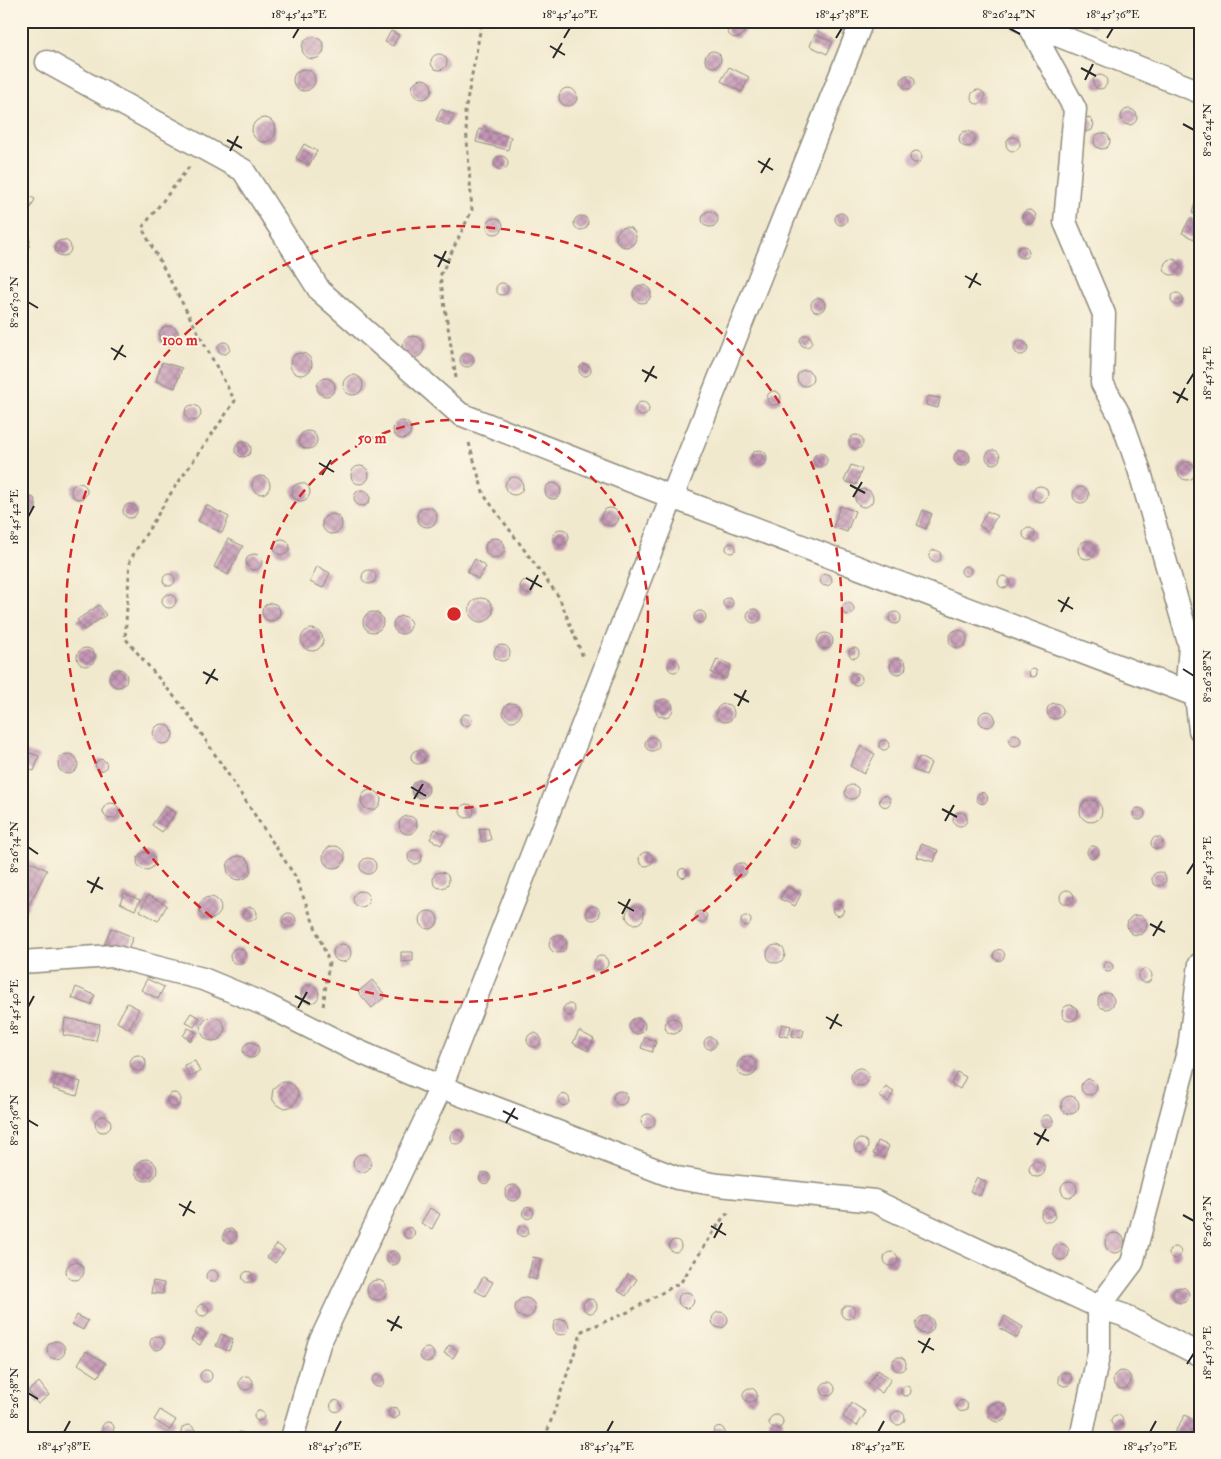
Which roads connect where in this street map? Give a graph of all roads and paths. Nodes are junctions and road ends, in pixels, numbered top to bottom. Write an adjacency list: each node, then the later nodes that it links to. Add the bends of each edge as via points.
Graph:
1 (482, 21): 7 (path, via 465,112 472,210 440,276)
2 (862, 21): 8 (street)
3 (1025, 22): 5 (street); 10 (street, via 1075,109 1065,222 1104,314 1102,383 1121,418 1139,469 1190,646 1187,683)
4 (47, 62): 6 (street)
5 (1200, 92)
6 (203, 148): 7 (street, via 243,170 320,291); 14 (path, via 142,228 235,401 171,493 130,560 125,638 187,712 295,876 330,962 323,1007)
7 (460, 414): 8 (street); 9 (path, via 484,496 559,597)
8 (672, 497): 9 (street); 10 (street)
9 (596, 691): 15 (street)
10 (1198, 696): 11 (street)
11 (1200, 730)
12 (21, 962): 14 (street, via 112,956 203,979)
13 (1200, 964): 17 (street, via 1189,1048 1132,1263)
14 (303, 1024): 15 (street)
15 (441, 1087): 16 (street, via 677,1178); 21 (street, via 319,1344)
16 (773, 1190): 17 (street, via 874,1201); 22 (path, via 724,1216 681,1282 628,1312 582,1331)
17 (1099, 1307): 18 (street, via 1123,1315); 23 (street, via 1099,1352)
18 (1200, 1355)
19 (21, 1422): 20 (path)
20 (34, 1438)
21 (292, 1438)
22 (545, 1438)
23 (1080, 1438)

